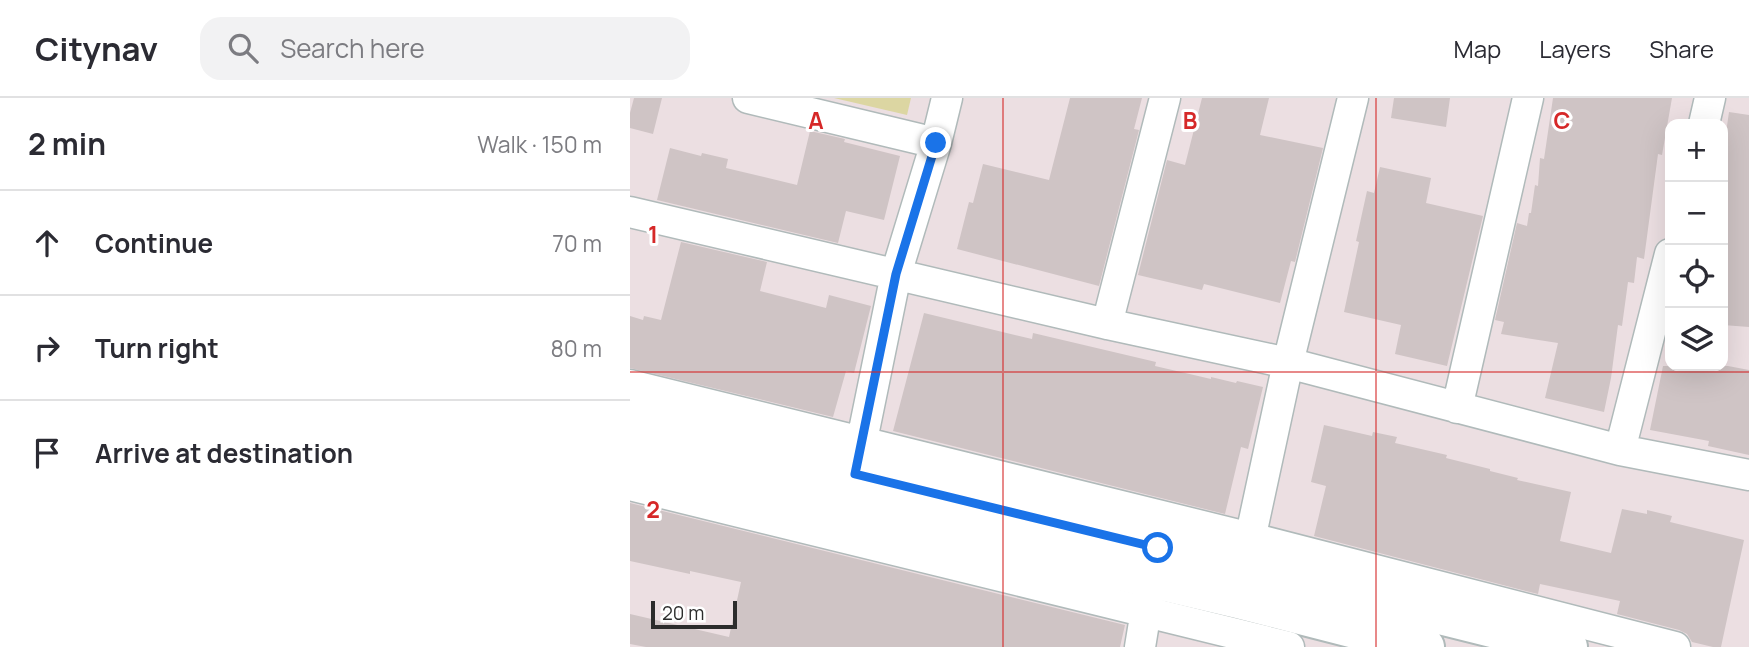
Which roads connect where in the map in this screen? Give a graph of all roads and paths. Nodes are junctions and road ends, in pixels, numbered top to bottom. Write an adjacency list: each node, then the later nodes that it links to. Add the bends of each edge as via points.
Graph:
1 (748, 98): 8 (street)
2 (947, 98): 8 (street)
3 (1165, 98): 12 (street)
4 (1353, 98): 13 (street)
5 (1528, 98): 15 (street)
6 (1710, 98): 7 (street)
7 (1705, 119)
8 (936, 143): 10 (street)
9 (630, 212): 10 (street)
10 (896, 274): 12 (street); 19 (street)
11 (1665, 274): 17 (street)
12 (1107, 324): 13 (street)
13 (1288, 363): 15 (street); 22 (street)
14 (630, 385): 19 (street)
15 (1457, 408): 17 (street)
16 (630, 419): 19 (main road)
17 (1620, 450): 20 (street)
18 (630, 456): 23 (main road)
19 (858, 458): 22 (main road)
20 (1749, 475)
21 (630, 485): 23 (street)
22 (1244, 568): 23 (main road); 24 (main road); 29 (street)
23 (1148, 595): 25 (street); 26 (street)
24 (1326, 619): 27 (main road); 28 (main road)
25 (1140, 647)
26 (1289, 647)
27 (1425, 647)
28 (1568, 647)
29 (1675, 647)

